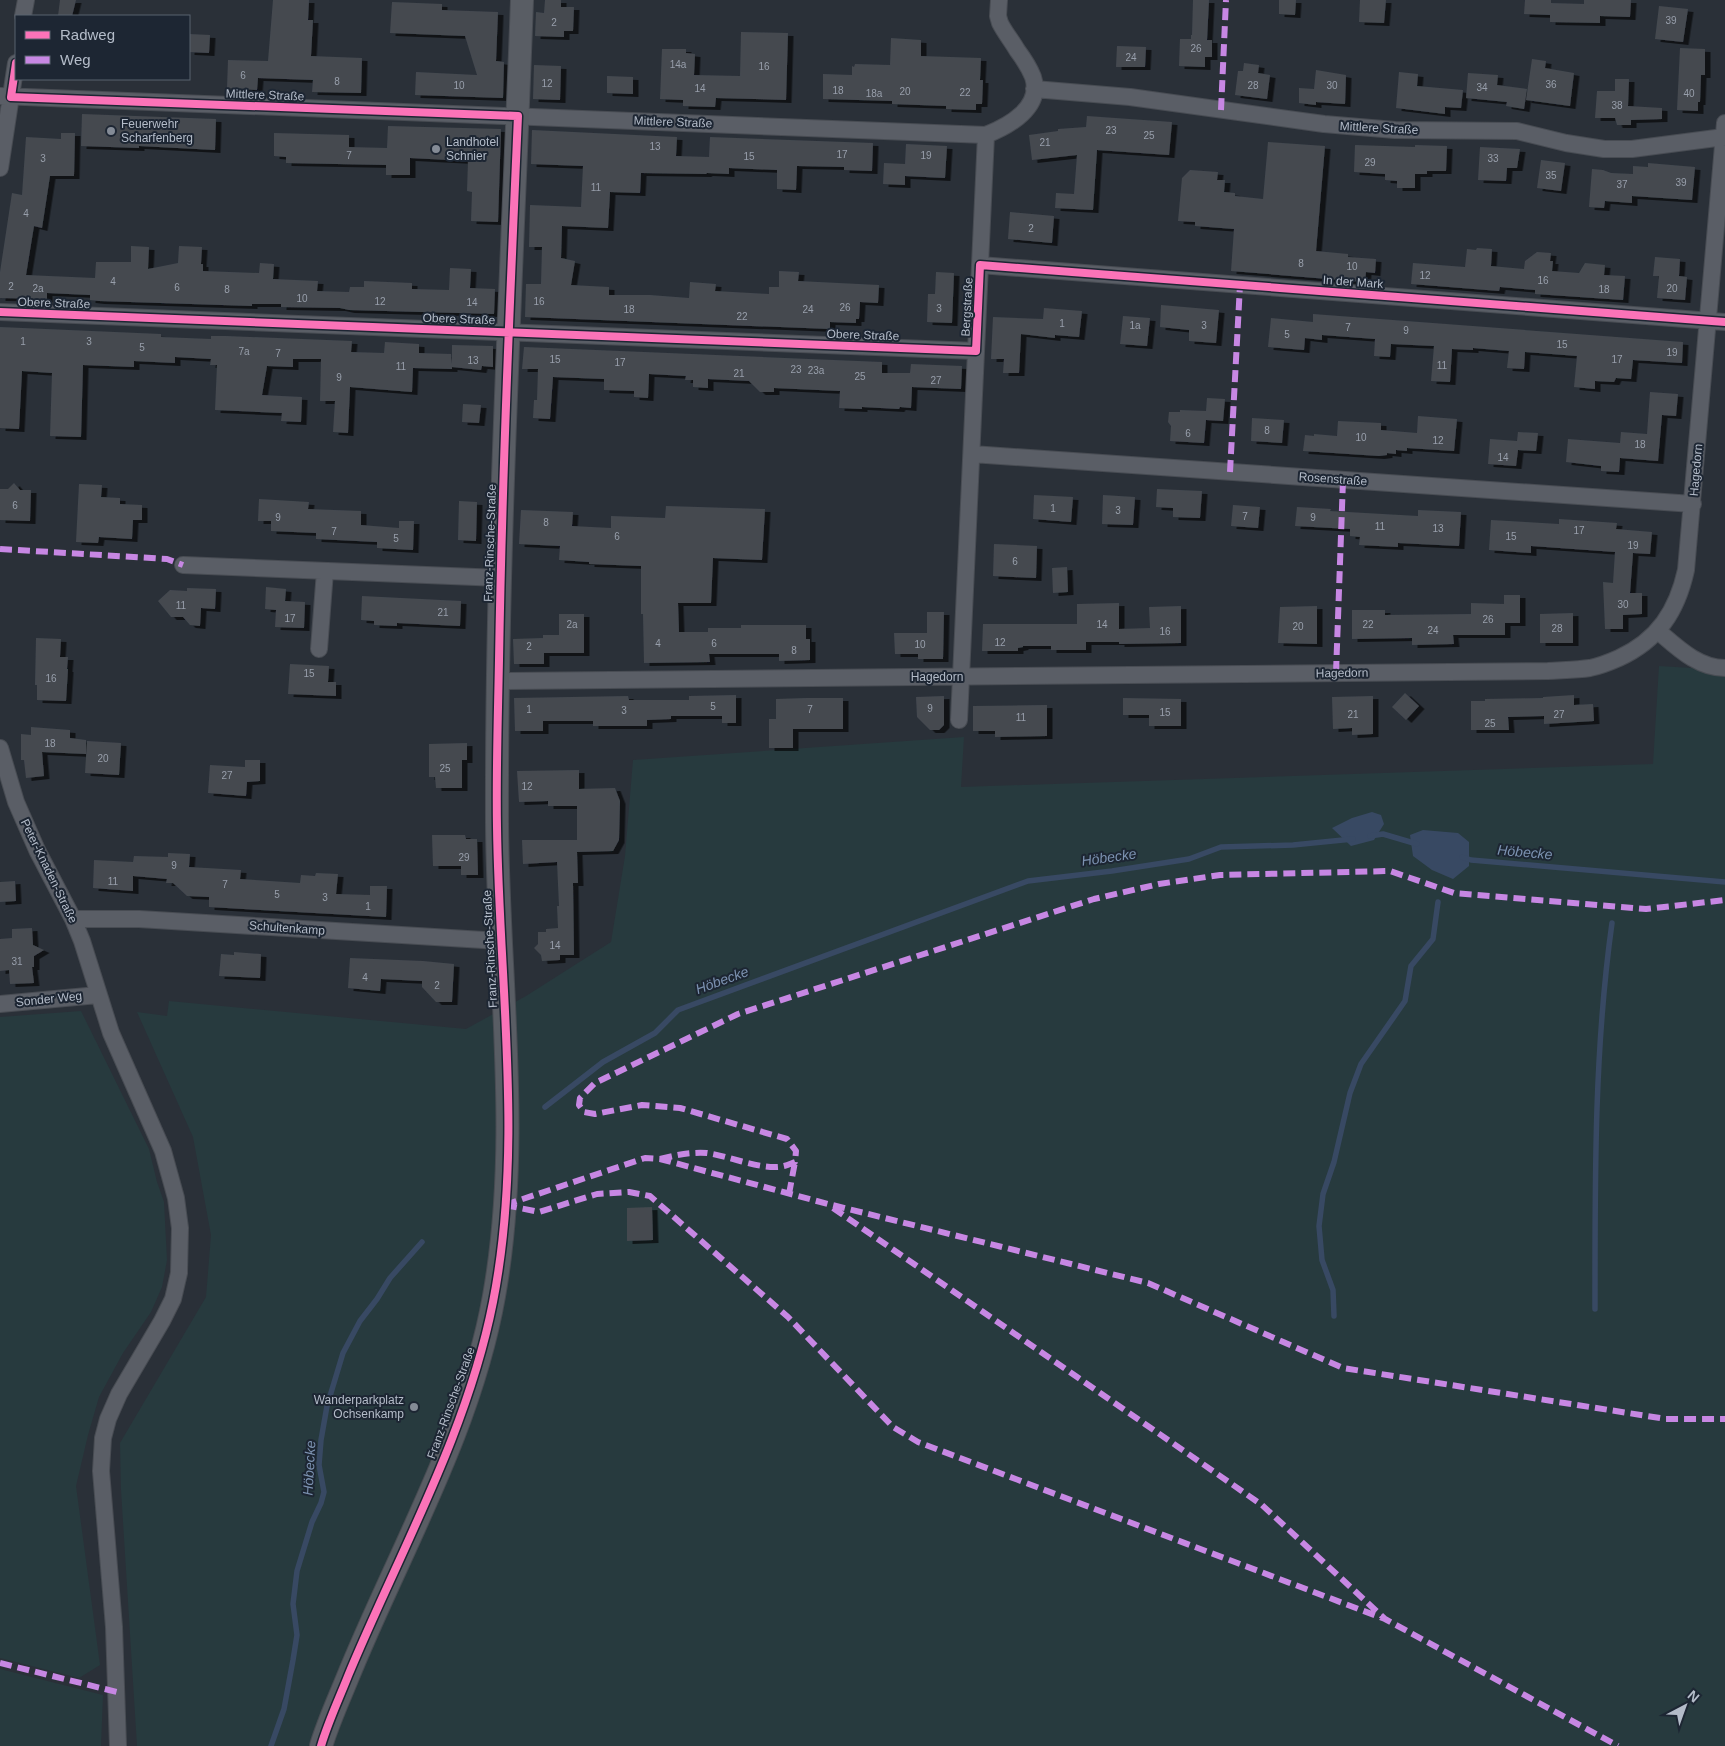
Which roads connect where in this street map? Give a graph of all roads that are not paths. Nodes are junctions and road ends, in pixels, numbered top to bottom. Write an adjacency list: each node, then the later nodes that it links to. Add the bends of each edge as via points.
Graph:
1 (26, 0): 4 (street)
2 (522, 0): 8 (street, Franz-Rinsche-Straße)
3 (999, 0): 6 (street, via 1000,24 1029,68)
4 (23, 15)
5 (15, 66): 7 (street)
6 (1034, 89): 9 (street, Mittlere Straße, via 1130,97 1324,124 1395,130 1517,131 1604,149 1632,149); 10 (street, via 1024,112 1002,129)
7 (6, 96): 8 (street, Mittlere Straße); 11 (street)
8 (518, 116): 10 (street, Mittlere Straße); 15 (street, Franz-Rinsche-Straße)
9 (1724, 130): 14 (street, Hagedorn)
10 (986, 135): 12 (street, Bergstraße)
11 (0, 168)
12 (980, 265): 14 (street, In der Mark); 16 (street, Bergstraße)
13 (0, 312): 15 (street, Obere Straße)
14 (1717, 321): 18 (street, Hagedorn)
15 (509, 332): 16 (street, Obere Straße); 21 (street, Franz-Rinsche-Straße)
16 (976, 351): 17 (street, Bergstraße)
17 (972, 454): 18 (street, Rosenstraße); 25 (street, Bergstraße)
18 (1693, 504): 22 (street, Hagedorn, via 1683,585)
19 (183, 564): 20 (street, Franz-Rinsche-Straße)
20 (325, 571): 21 (street, Franz-Rinsche-Straße); 23 (street)
21 (500, 578): 26 (street, Franz-Rinsche-Straße)
22 (1658, 631): 24 (street, via 1696,661); 25 (street, Hagedorn, via 1637,648 1613,660 1592,668 1571,670)
23 (320, 649)
24 (1725, 668)
25 (961, 677): 26 (street, Hagedorn); 27 (street, Bergstraße)
26 (498, 681): 30 (street, Franz-Rinsche-Straße)
27 (959, 720)
28 (0, 748): 29 (street, Peter-Knaden-Straße, via 26,825)
29 (73, 920): 30 (street, Schultenkamp, via 139,919); 31 (street, Peter-Knaden-Straße)
30 (500, 941): 34 (street, Franz-Rinsche-Straße, via 508,1167 499,1268 486,1333 456,1428 423,1510 367,1630)
31 (98, 995): 32 (street, Sonder Weg); 33 (street, Peter-Knaden-Straße, via 117,1048 163,1151 176,1198 180,1244 179,1273 173,1298 119,1394 103,1438 101,1470 114,1627)
32 (0, 1004)
33 (118, 1746)
34 (321, 1746)

